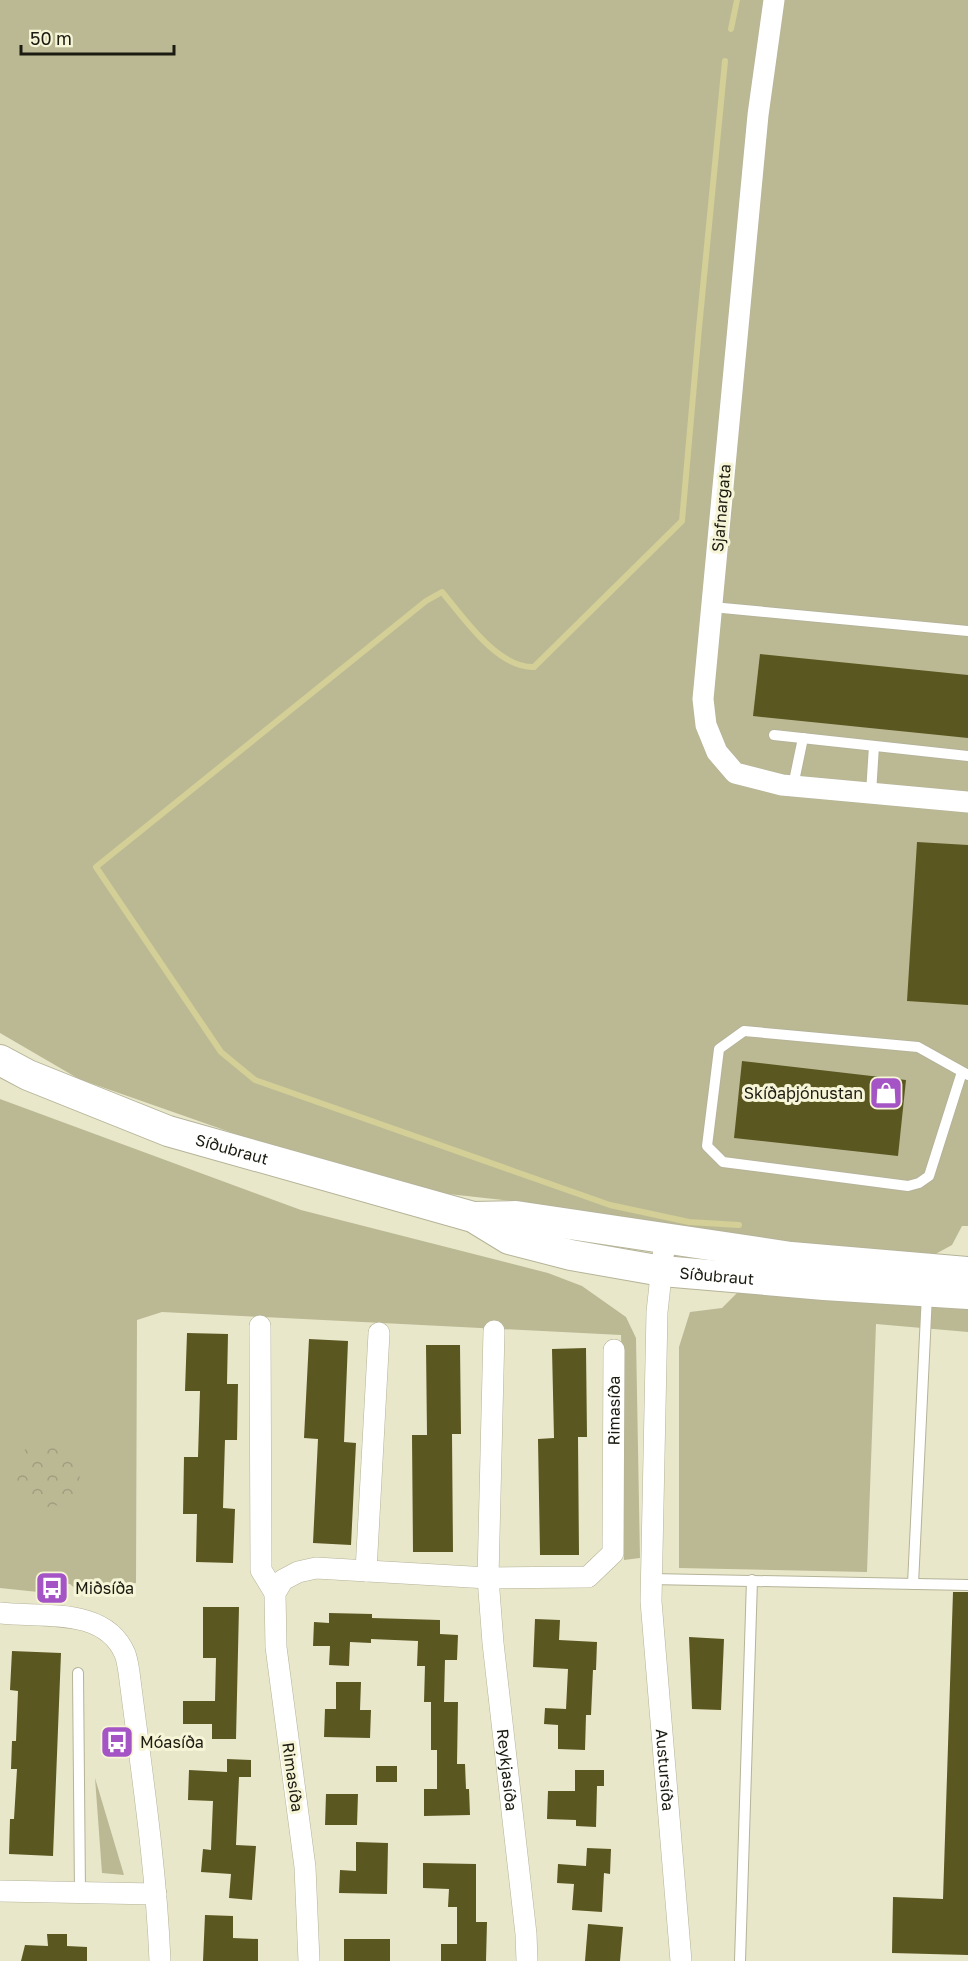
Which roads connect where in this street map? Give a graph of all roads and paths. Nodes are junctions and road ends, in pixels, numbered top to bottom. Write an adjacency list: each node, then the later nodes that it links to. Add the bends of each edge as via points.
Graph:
1 (774, 0): 2 (street, Sjafnargata, via 758,115)
2 (712, 607): 3 (lane); 8 (street, Sjafnargata, via 703,699 706,725 717,752 735,773)
3 (968, 631)
4 (774, 735): 5 (lane)
5 (803, 738): 6 (lane); 8 (lane)
6 (874, 746): 7 (lane); 9 (lane)
7 (968, 756)
8 (793, 786): 9 (street, Sjafnargata)
9 (871, 793): 10 (street, Sjafnargata)
10 (968, 802)
11 (0, 1060): 13 (street, Síðubraut, via 168,1131)
12 (965, 1074): 12 (lane, via 918,1047 744,1031 719,1049 707,1146 723,1162 908,1186 920,1183 929,1176)
13 (473, 1217): 14 (street, Síðubraut, via 516,1216); 15 (street, Síðubraut, via 509,1239)
14 (665, 1239): 15 (street, Austursíða); 16 (street, Síðubraut)
15 (662, 1271): 17 (street, Síðubraut); 24 (street, Austursíða, via 657,1312)
16 (967, 1280): 17 (street, Síðubraut)
17 (927, 1292): 26 (lane)
18 (260, 1326): 28 (street, Rimasíða, via 261,1570)
19 (494, 1331): 23 (street)
20 (379, 1333): 22 (street)
21 (614, 1350): 23 (street, Rimasíða, via 613,1552 588,1577)
22 (366, 1571): 23 (street, Rimasíða); 28 (street, Rimasíða, via 307,1570 283,1580)
23 (488, 1578): 36 (street, Reykjasíða)
24 (651, 1579): 25 (lane); 37 (street, Austursíða)
25 (752, 1580): 26 (lane); 38 (lane)
26 (913, 1584): 27 (lane)
27 (968, 1585)
28 (275, 1593): 35 (street, Rimasíða, via 276,1647 305,1867)
29 (0, 1613): 33 (street, via 81,1618 116,1639 124,1653)
30 (78, 1673): 32 (lane)
31 (0, 1891): 32 (street)
32 (80, 1893): 33 (street)
33 (156, 1894): 34 (street)
34 (160, 1961)
35 (309, 1961)
36 (527, 1961)
37 (681, 1961)
38 (740, 1961)

